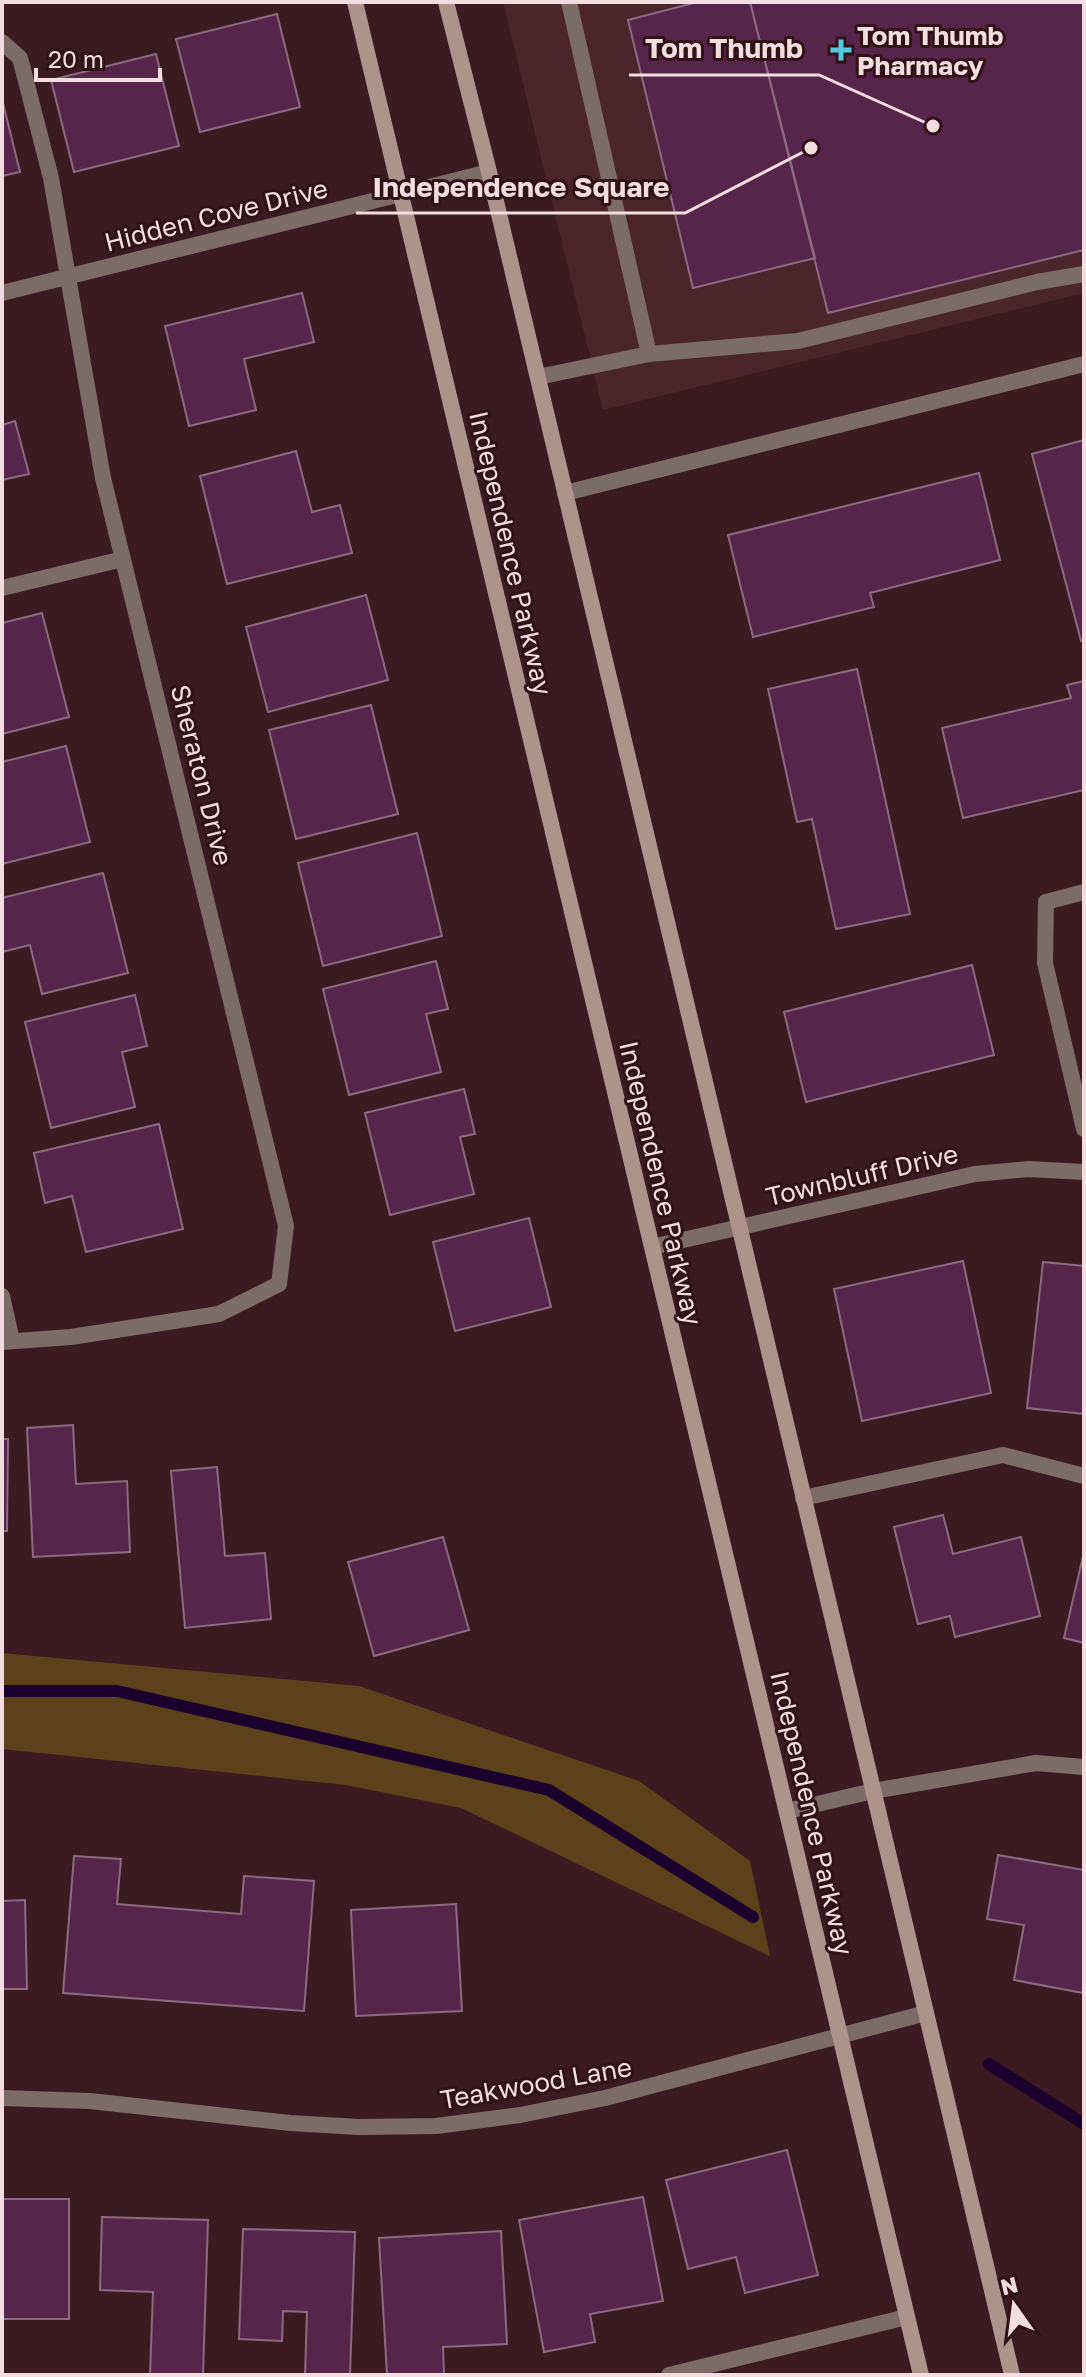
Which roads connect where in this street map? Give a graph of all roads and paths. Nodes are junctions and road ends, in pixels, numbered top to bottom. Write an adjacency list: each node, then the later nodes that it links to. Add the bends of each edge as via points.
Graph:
1 (355, 2): 6 (main road, Independence Parkway)
2 (446, 2): 5 (main road)
3 (569, 2): 10 (street)
4 (2, 42): 8 (street, Sheraton Drive, via 20,58 51,178)
5 (489, 172): 6 (street, Hidden Cove Drive); 12 (main road)
6 (400, 193): 8 (street, Hidden Cove Drive); 20 (main road, Independence Parkway)
7 (1084, 274): 10 (street, via 798,341)
8 (68, 277): 9 (street, Hidden Cove Drive); 14 (street, Sheraton Drive, via 103,478)
9 (2, 293)
10 (649, 354): 12 (street)
11 (1084, 364): 13 (street)
12 (538, 377): 13 (main road)
13 (565, 493): 19 (main road)
14 (123, 559): 15 (street); 22 (street, Sheraton Drive, via 286,1226 279,1284 219,1314)
15 (2, 588)
16 (1084, 892): 17 (street, via 1046,902 1045,963)
17 (1084, 1129)
18 (1084, 1172): 19 (street, Townbluff Drive, via 1029,1169 975,1174)
19 (740, 1227): 20 (street, Townbluff Drive); 24 (main road)
20 (652, 1247): 27 (main road, Independence Parkway)
21 (2, 1296): 22 (street)
22 (7, 1342)
23 (1084, 1476): 24 (street, via 1003,1455)
24 (803, 1498): 26 (main road)
25 (1084, 1767): 26 (street, via 1036,1763)
26 (873, 1791): 27 (street); 28 (main road)
27 (787, 1811): 29 (main road, Independence Parkway)
28 (926, 2013): 29 (street, Teakwood Lane); 34 (main road)
29 (840, 2036): 30 (street, Teakwood Lane, via 605,2098 436,2126 304,2124 90,2101); 31 (main road, Independence Parkway)
30 (2, 2098)
31 (907, 2317): 32 (street); 33 (main road, Independence Parkway)
32 (669, 2375)
33 (921, 2375)
34 (1012, 2375)

